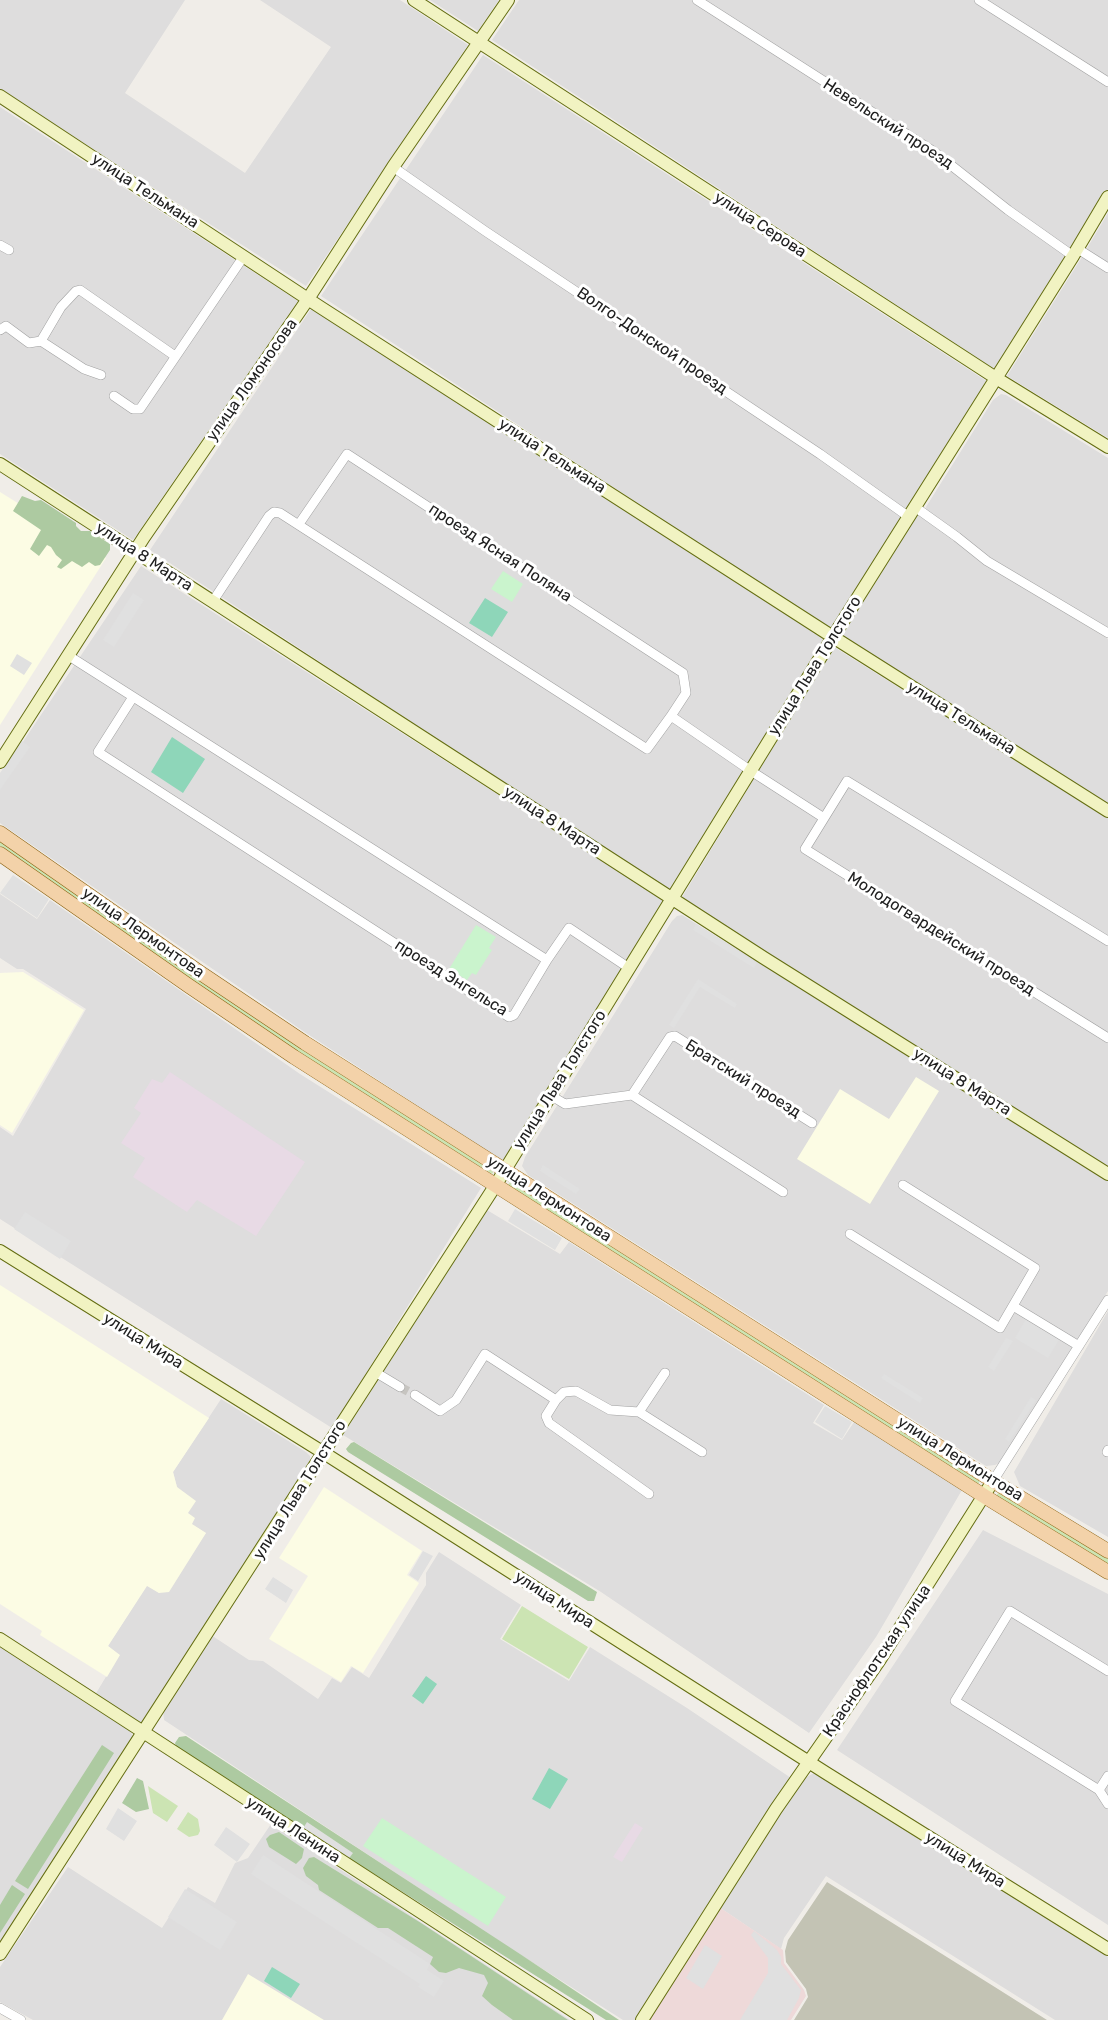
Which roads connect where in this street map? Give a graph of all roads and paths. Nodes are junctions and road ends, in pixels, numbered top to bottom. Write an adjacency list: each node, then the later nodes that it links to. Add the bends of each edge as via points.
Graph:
1 (414, 0): 5 (street, улица Серова)
2 (508, 0): 5 (street, улица Ломоносова)
3 (697, 0): 12 (street, Невельский проезд, via 933,151 1008,210)
4 (979, 0): 6 (street)
5 (479, 43): 8 (street, улица Ломоносова); 20 (street, улица Серова)
6 (1108, 82)
7 (0, 96): 13 (street, улица Тельмана)
8 (393, 167): 15 (street, улица Ломоносова); 24 (street, Волго-Донской проезд)
9 (1108, 197): 12 (street, улица Льва Толстого)
10 (0, 245): 11 (street)
11 (9, 250)
12 (1075, 253): 14 (street, Невельский проезд); 20 (street, улица Льва Толстого)
13 (244, 256): 15 (street, улица Тельмана); 18 (street)
14 (1108, 268)
15 (308, 299): 26 (street, улица Ломоносова); 29 (street, улица Тельмана)
16 (0, 330): 17 (street, via 6,326 29,343)
17 (41, 341): 18 (street, via 61,307 80,290); 19 (street, via 84,369)
18 (175, 356): 21 (street, via 140,409 133,409)
19 (101, 375)
20 (996, 378): 22 (street, улица Серова); 24 (street, улица Льва Толстого)
21 (114, 396)
22 (1108, 447)
23 (0, 464): 26 (street, улица 8 Марта)
24 (912, 512): 28 (street, Волго-Донской проезд); 29 (street, улица Льва Толстого)
25 (299, 524): 27 (street, проезд Ясная Поляна, via 280,513 269,516); 32 (street, проезд Ясная Поляна, via 647,750); 32 (street, проезд Ясная Поляна, via 347,454 682,673 686,693)
26 (135, 551): 27 (street, улица 8 Марта); 30 (street, улица Ломоносова)
27 (213, 602): 39 (street, улица 8 Марта)
28 (1108, 633)
29 (833, 637): 34 (street, улица Льва Толстого); 35 (street, улица Тельмана)
30 (69, 656): 31 (street); 33 (street, улица Ломоносова)
31 (133, 697): 41 (street); 41 (street, проезд Энгельса, via 98,752 509,1017 514,1015)
32 (671, 716): 34 (street)
33 (0, 762)
34 (750, 771): 36 (street); 39 (street, улица Льва Толстого)
35 (1108, 811)
36 (824, 818): 40 (street, Молодогвардейский проезд, via 847,781); 43 (street, Молодогвардейский проезд, via 805,849)
37 (0, 833): 47 (main road, улица Лермонтова, via 218,985)
38 (0, 854): 50 (main road, улица Лермонтова, via 294,1058)
39 (671, 898): 42 (street, улица Льва Толстого); 48 (street, улица 8 Марта)
40 (1108, 941)
41 (547, 960): 42 (street, via 569,928)
42 (629, 968): 44 (street, улица Льва Толстого)
43 (1108, 1038)
44 (550, 1095): 45 (street, via 565,1104); 47 (street, улица Льва Толстого)
45 (633, 1095): 46 (street, Братский проезд, via 670,1037 675,1036); 51 (street)
46 (812, 1124)
47 (505, 1170): 50 (street, улица Льва Толстого); 65 (main road, улица Лермонтова)
48 (1108, 1174)
49 (903, 1185): 55 (street, via 1035,1268)
50 (495, 1186): 57 (street, улица Льва Толстого); 67 (main road, улица Лермонтова)
51 (783, 1192)
52 (850, 1234): 55 (street, via 1000,1328)
53 (0, 1251): 64 (street, улица Мира)
54 (1108, 1300): 56 (street, Краснофлотская улица)
55 (1014, 1306): 56 (street)
56 (1079, 1347): 65 (street, Краснофлотская улица)
57 (375, 1372): 59 (street); 64 (street, улица Льва Толстого)
58 (665, 1373): 62 (street)
59 (400, 1387)
60 (415, 1395): 61 (street, via 440,1411 456,1400 485,1354)
61 (556, 1400): 62 (street, via 564,1392 576,1391 610,1410); 66 (street, via 546,1416 549,1423)
62 (639, 1413): 63 (street)
63 (702, 1452)
64 (324, 1453): 72 (street, улица Льва Толстого); 73 (street, улица Мира)
65 (993, 1481): 67 (street, Краснофлотская улица); 68 (main road, улица Лермонтова)
66 (650, 1494)
67 (984, 1496): 69 (main road, улица Лермонтова); 73 (street, Краснофлотская улица, via 879,1660)
68 (1108, 1551)
69 (1108, 1572)
70 (0, 1639): 72 (street, улица Ленина)
71 (1108, 1671): 75 (street, via 1010,1611 955,1701)
72 (145, 1732): 78 (street, улица Льва Толстого); 81 (street, улица Ленина)
73 (808, 1761): 77 (street, улица Мира); 82 (street, Краснофлотская улица)
74 (1108, 1776): 75 (street)
75 (1099, 1791): 76 (street)
76 (1108, 1804)
77 (1108, 1949)
78 (0, 1954)
79 (0, 2008): 80 (street)
80 (21, 2020)
81 (586, 2020)
82 (642, 2020)

